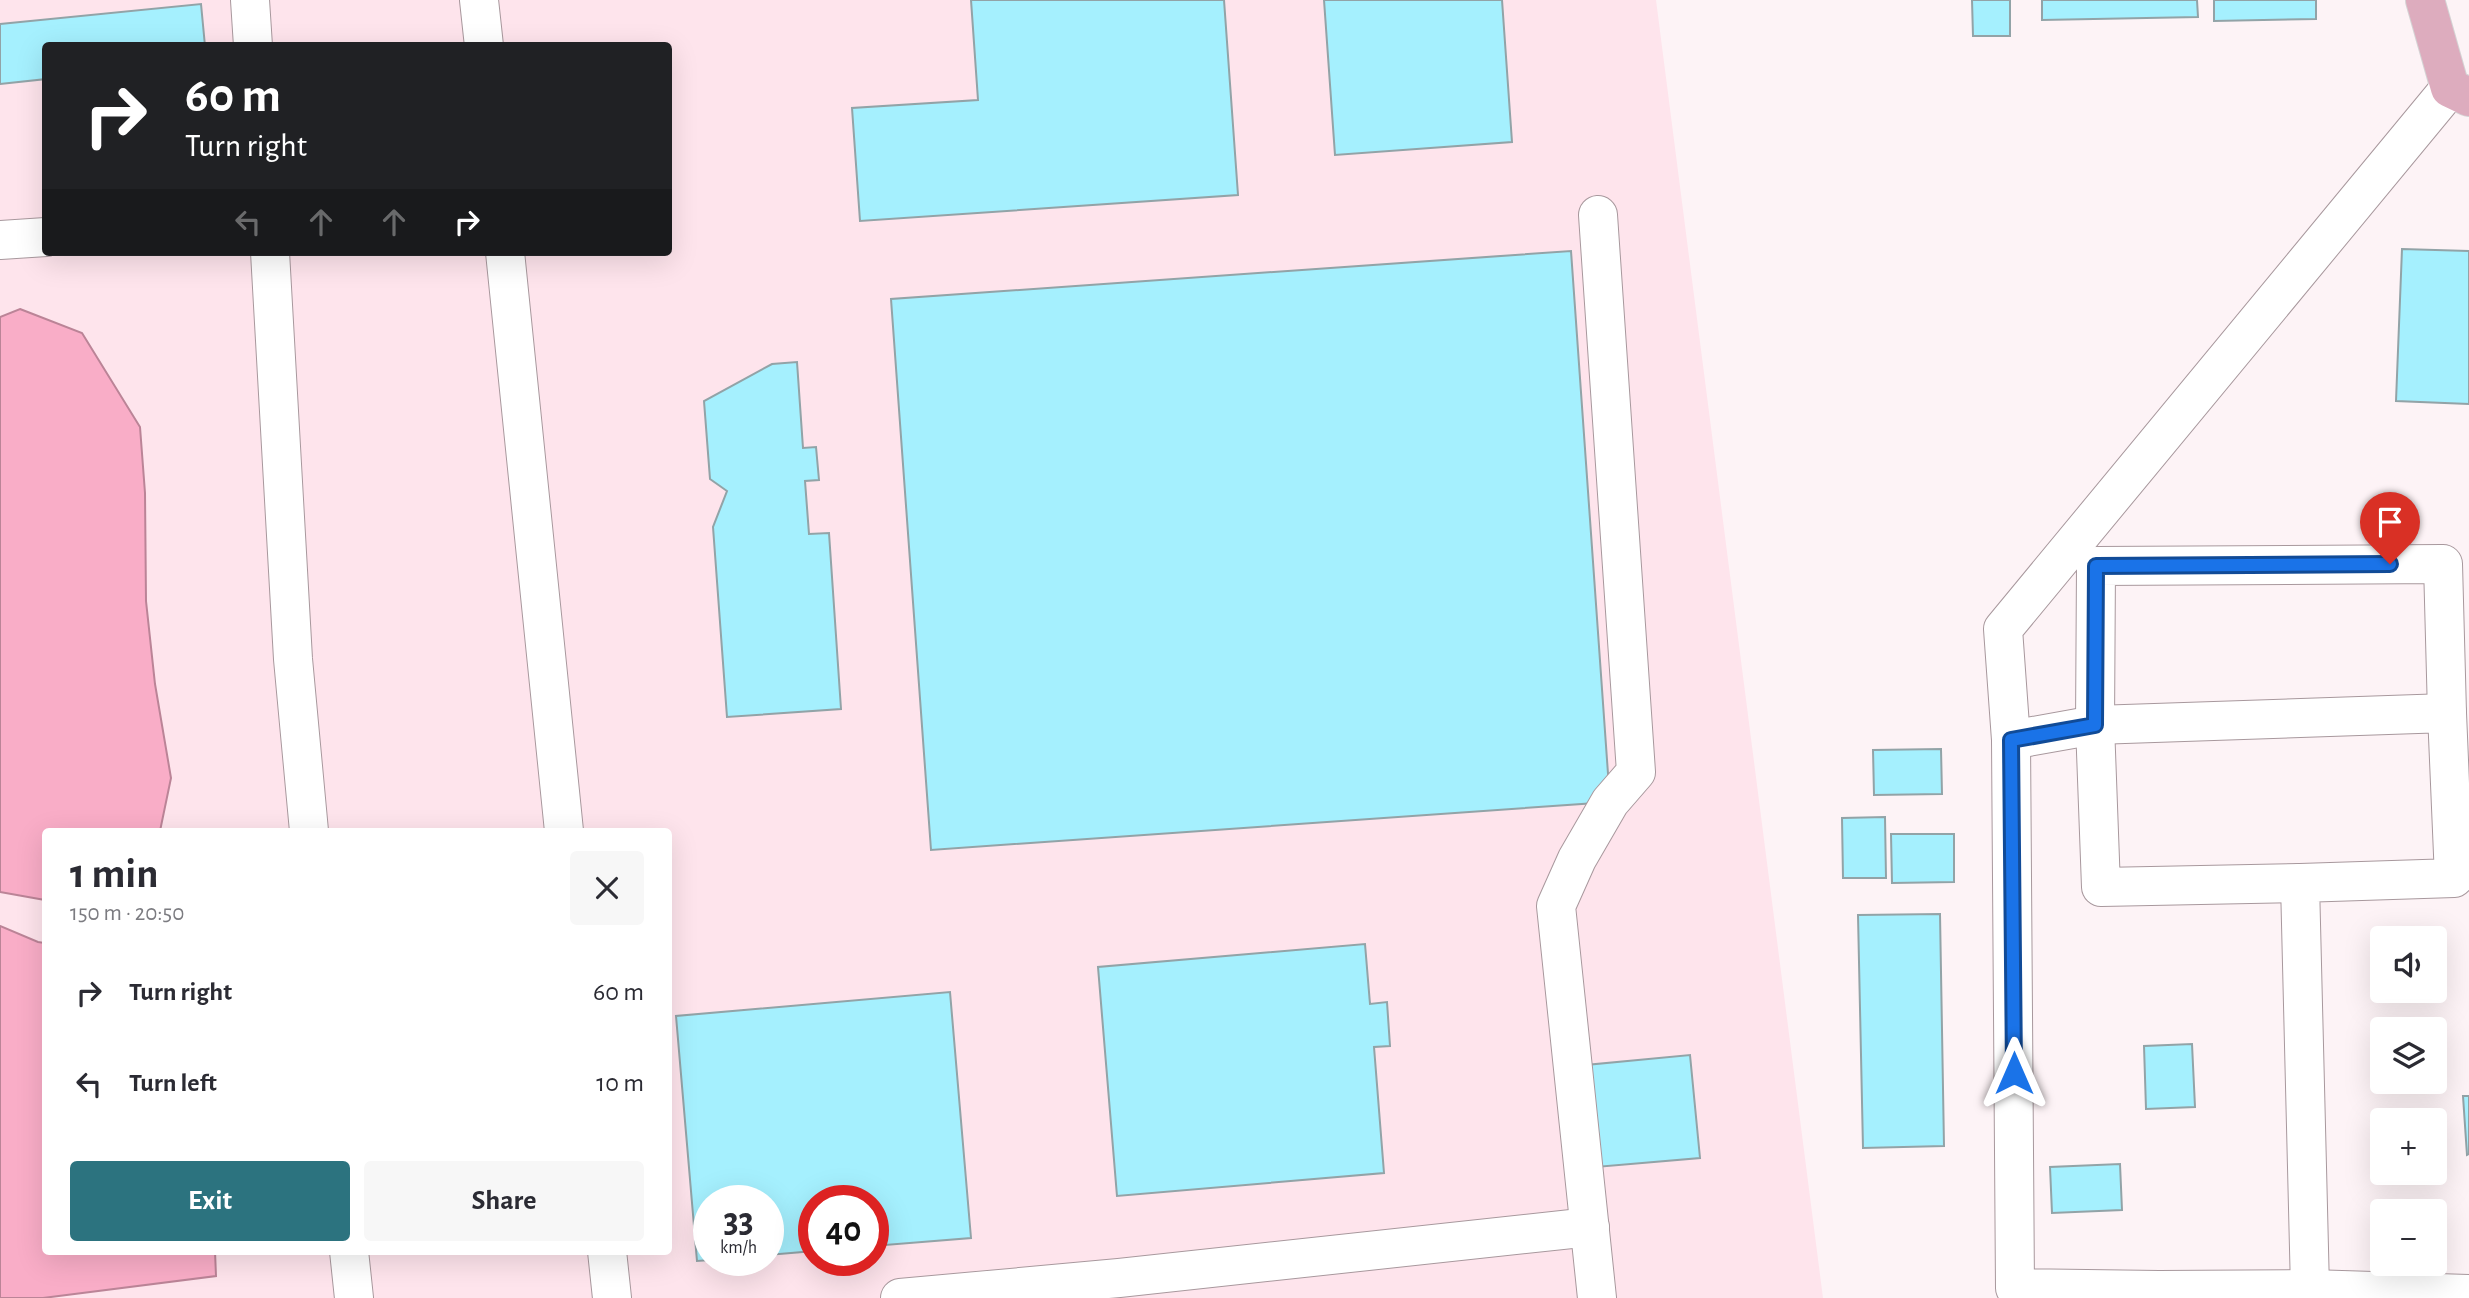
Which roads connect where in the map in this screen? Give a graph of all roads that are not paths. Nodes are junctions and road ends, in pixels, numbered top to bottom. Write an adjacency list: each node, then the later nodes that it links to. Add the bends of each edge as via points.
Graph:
1 (250, 0): 4 (street)
2 (480, 0): 5 (street)
3 (2425, 0): 6 (main road)
4 (253, 42)
5 (484, 42)
6 (2459, 92): 14 (street, via 2003,629)
7 (1598, 215): 18 (street, via 1636,772 1610,802 1556,906)
8 (42, 237): 9 (street)
9 (0, 240)
10 (270, 256): 15 (street, via 293,659)
11 (505, 256): 16 (street)
12 (2447, 713): 13 (street); 13 (street, via 2443,564 2096,566); 17 (street, via 2454,878)
13 (2095, 725): 14 (street); 17 (street, via 2101,887)
14 (2011, 740): 23 (street, via 2015,1288)
15 (309, 828)
16 (564, 828)
17 (2300, 883): 22 (street)
18 (1590, 1227): 21 (street); 28 (street)
19 (349, 1255): 25 (street)
20 (607, 1255): 26 (street)
21 (1121, 1288): 27 (street)
22 (2310, 1289): 23 (street); 24 (street)
23 (2159, 1294)
24 (2469, 1294)
25 (354, 1298)
26 (612, 1298)
27 (900, 1298)
28 (1597, 1298)

